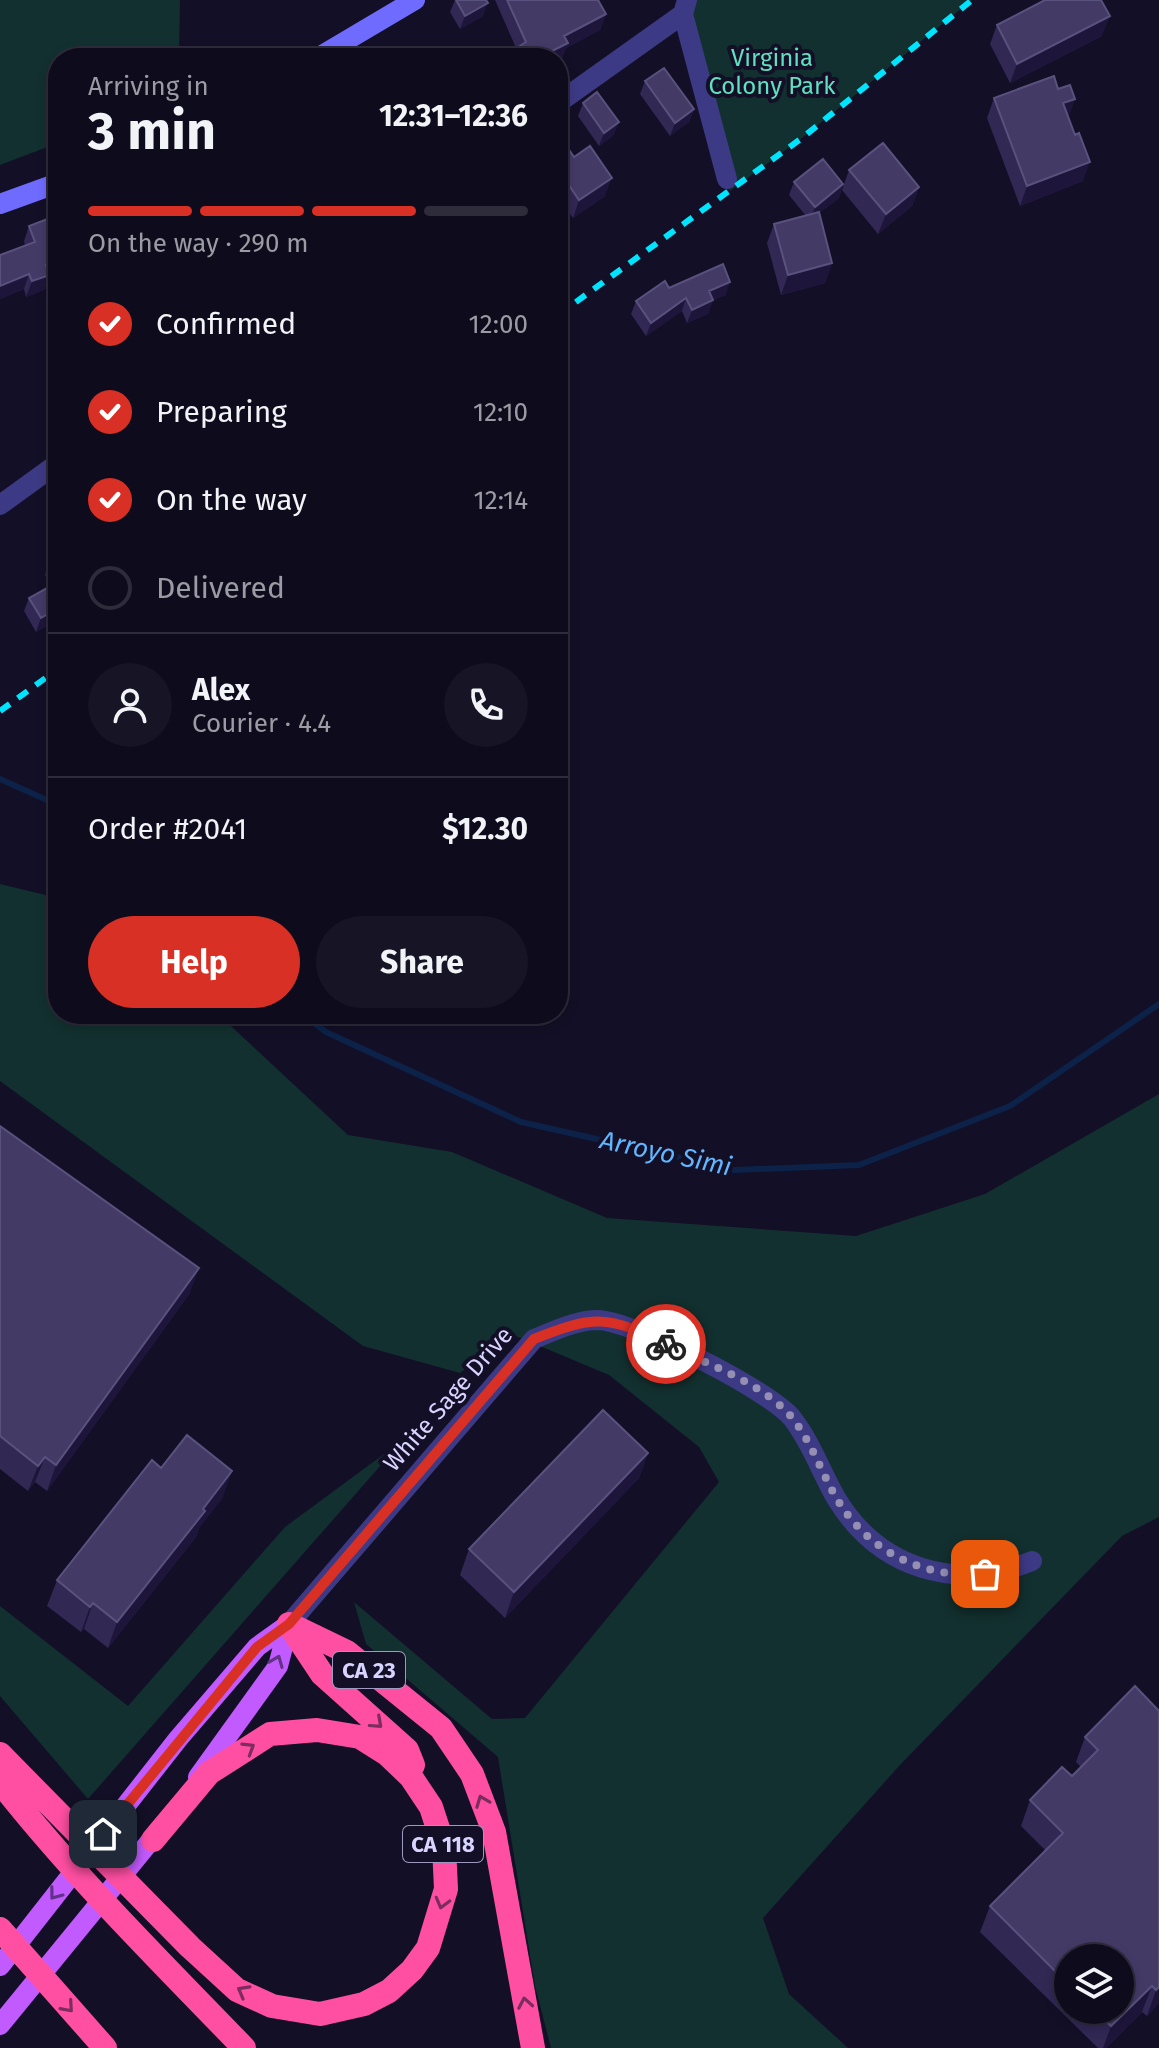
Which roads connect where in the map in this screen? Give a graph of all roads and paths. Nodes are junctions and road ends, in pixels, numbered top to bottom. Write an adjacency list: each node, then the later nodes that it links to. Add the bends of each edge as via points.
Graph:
1 (415, 0): 3 (street)
2 (685, 7): 4 (street); 5 (street)
3 (334, 48)
4 (568, 95)
5 (727, 179)
6 (48, 187): 7 (street)
7 (0, 204)
8 (48, 470): 9 (street)
9 (0, 505)
10 (1032, 1561): 11 (street, White Sage Drive, via 971,1575 936,1572 902,1560 849,1517 794,1420 773,1399 632,1327 596,1320 534,1339)
11 (289, 1624): 15 (highway, one-way to 15, via 322,1674 407,1750); 16 (main road, one-way to 11, via 278,1666); 18 (main road, one-way to 18, via 257,1647 178,1739); 22 (highway, CA 23, one-way to 11, via 494,1832 472,1774 441,1728 347,1652)
12 (0, 1754): 14 (highway, CA 118)
13 (0, 1782): 14 (highway)
14 (33, 1805): 15 (highway, CA 118, one-way to 14, via 444,1847 446,1889 428,1948 389,1991 364,2004 320,2014 272,2006 237,1990); 21 (highway, via 170,1972)
15 (431, 1807): 16 (highway, CA 118, one-way to 15, via 209,1773 270,1734 317,1730 360,1737 411,1777)
16 (153, 1840): 19 (main road, CA 118)
17 (0, 1929): 20 (highway, one-way to 20)
18 (0, 1966)
19 (0, 2025)
20 (102, 2045)
21 (244, 2048)
22 (533, 2048)

